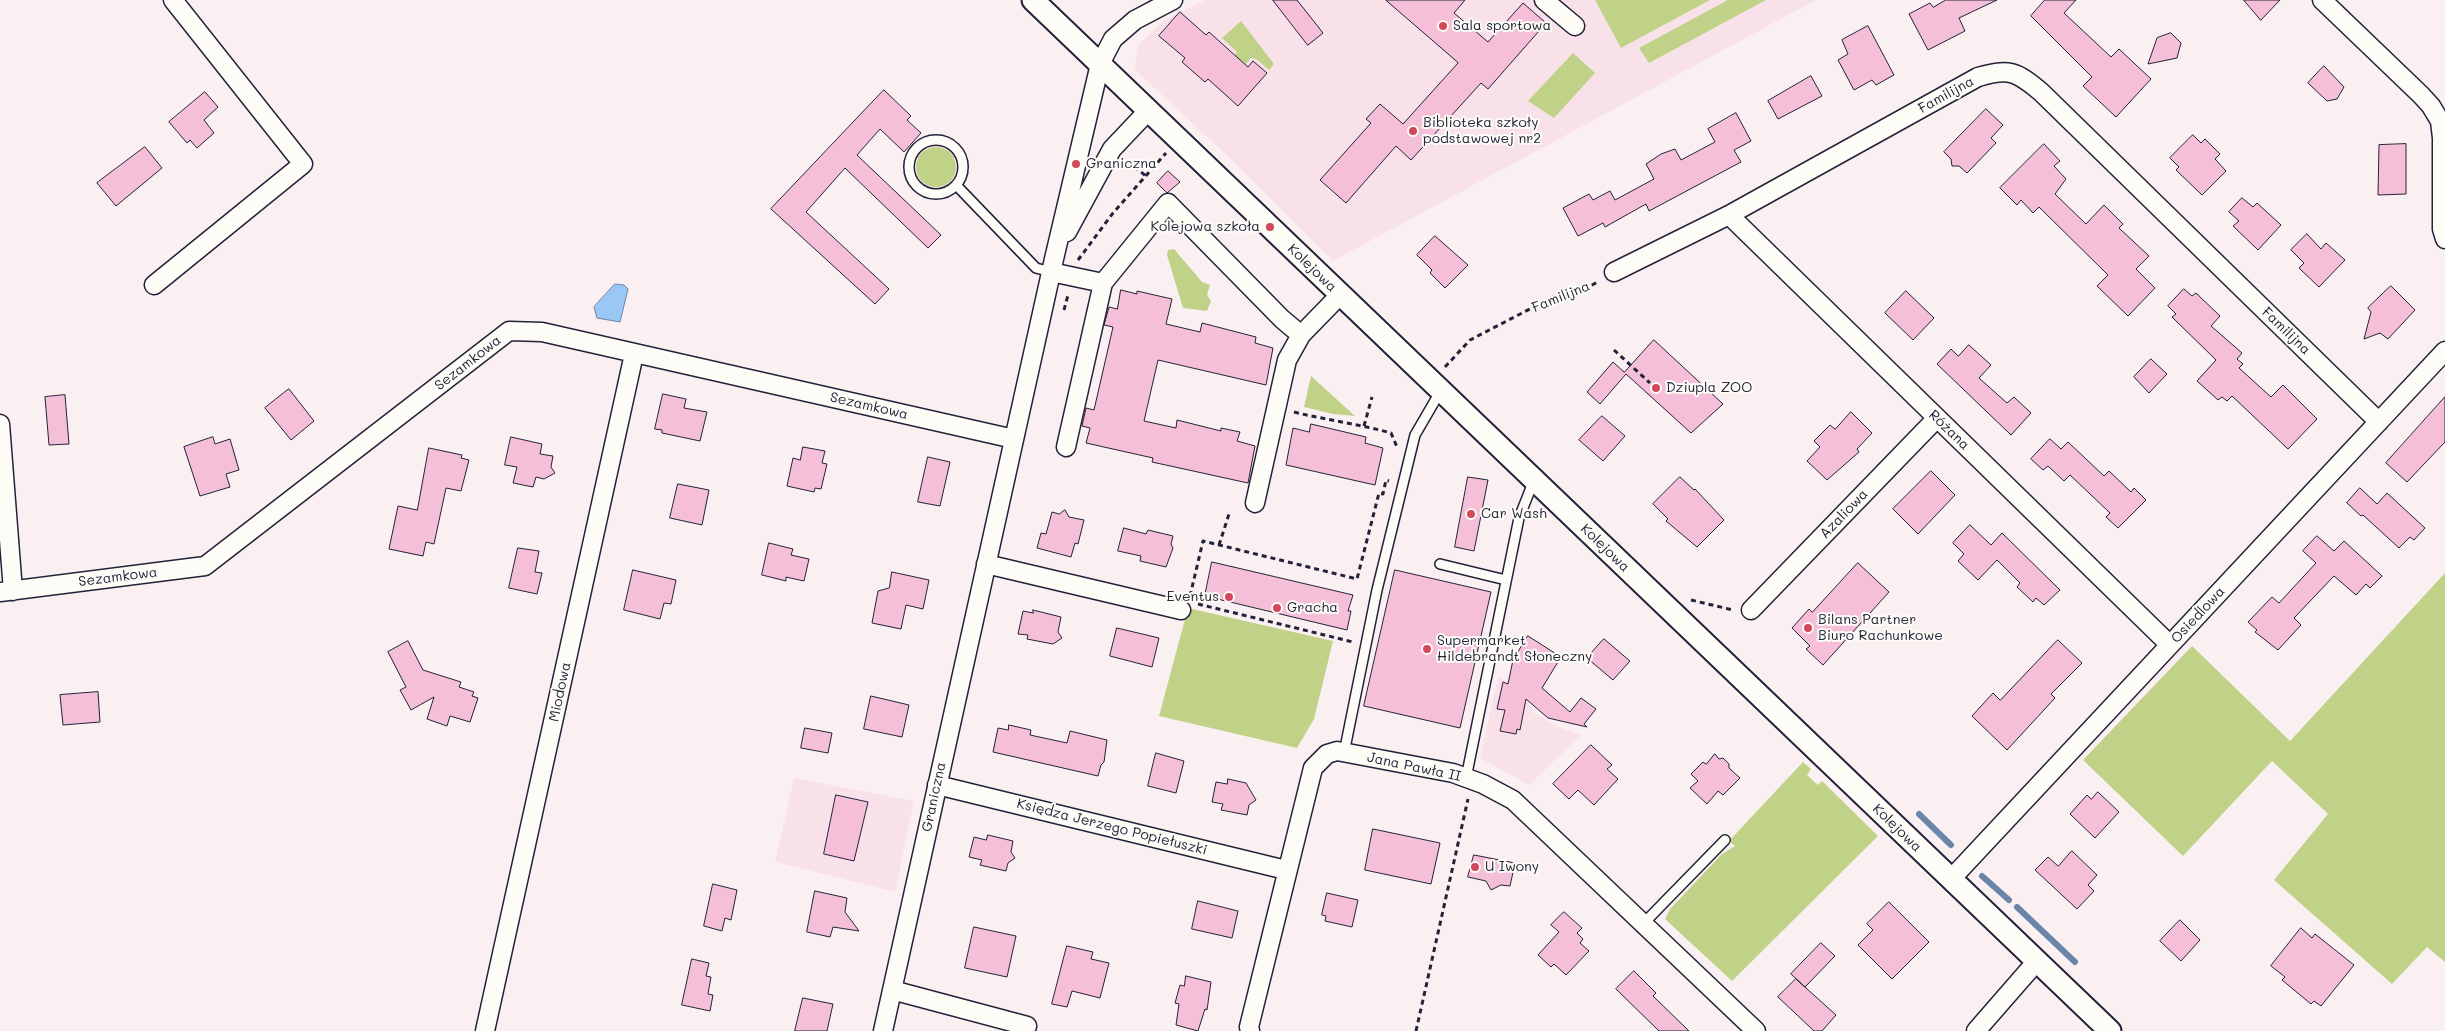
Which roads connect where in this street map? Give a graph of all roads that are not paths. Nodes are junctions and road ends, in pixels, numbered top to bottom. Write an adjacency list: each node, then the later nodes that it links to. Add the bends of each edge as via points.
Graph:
1 (173, 0): 16 (street, via 303,164)
2 (1033, 0): 7 (street, Kolejowa)
3 (1173, 0): 7 (street, Graniczna, via 1135,20 1113,39)
4 (1544, 0): 6 (street)
5 (2322, 0): 9 (street, via 2431,106)
6 (1575, 26)
7 (1100, 64): 8 (street, Kolejowa); 13 (street, Graniczna)
8 (1148, 111): 13 (street, Graniczna, via 1112,149); 17 (street, Kolejowa)
9 (2442, 121): 12 (street, via 2442,229)
10 (956, 185): 10 (lane, via 962,177 963,158 951,143 932,139 916,148 911,156 910,175 921,190 940,194); 13 (lane, via 1036,268)
11 (1728, 215): 14 (street, Familijna); 22 (street, Różana); 23 (street, Familijna, via 1978,77 2001,70 2023,76)
12 (2445, 239)
13 (1052, 266): 15 (street, via 1072,277); 25 (street, Graniczna)
14 (1614, 272)
15 (1103, 283): 18 (street, via 1168,203 1282,319); 26 (street)
16 (154, 286)
17 (1340, 295): 18 (street); 21 (street, Kolejowa)
18 (1301, 334): 28 (street, via 1287,360)
19 (2445, 351): 23 (street, Osiedlowa)
20 (634, 354): 25 (street, Sezamkowa); 32 (street, Sezamkowa, via 542,332 509,331 205,566); 46 (street, Miodowa)
21 (1440, 382): 27 (street, Kolejowa); 36 (lane, via 1415,435 1377,590)
22 (1937, 418): 34 (street, Azaliowa); 35 (street, Różana)
23 (2379, 422): 35 (street, Osiedlowa)
24 (0, 424): 32 (street)
25 (1014, 439): 29 (street, Graniczna)
26 (1066, 448)
27 (1534, 480): 31 (lane, via 1519,518); 41 (street, Kolejowa)
28 (1255, 503)
29 (986, 564): 33 (street); 38 (street, Graniczna)
30 (1440, 564): 31 (lane)
31 (1506, 580): 37 (lane)
32 (7, 591)
33 (1188, 605)
34 (1751, 610)
35 (2170, 644): 41 (street, Osiedlowa)
36 (1344, 753): 37 (street, Jana Pawła II); 40 (street, Jana Pawła II, via 1327,754 1313,768)
37 (1468, 784): 42 (street, Jana Pawła II, via 1483,784 1514,800)
38 (937, 785): 40 (street, Księdza Jerzego Popiełuszki); 44 (street, Graniczna)
39 (1725, 840): 42 (lane)
40 (1286, 870): 48 (street, Jana Pawła II)
41 (1952, 878): 43 (street, Kolejowa)
42 (1643, 924): 49 (street, Jana Pawła II)
43 (2037, 961): 50 (street); 51 (street, Kolejowa)
44 (892, 990): 45 (street); 47 (street, Graniczna)
45 (1028, 1026)
46 (485, 1031)
47 (883, 1031)
48 (1250, 1031)
49 (1756, 1031)
50 (1976, 1031)
51 (2110, 1031)

